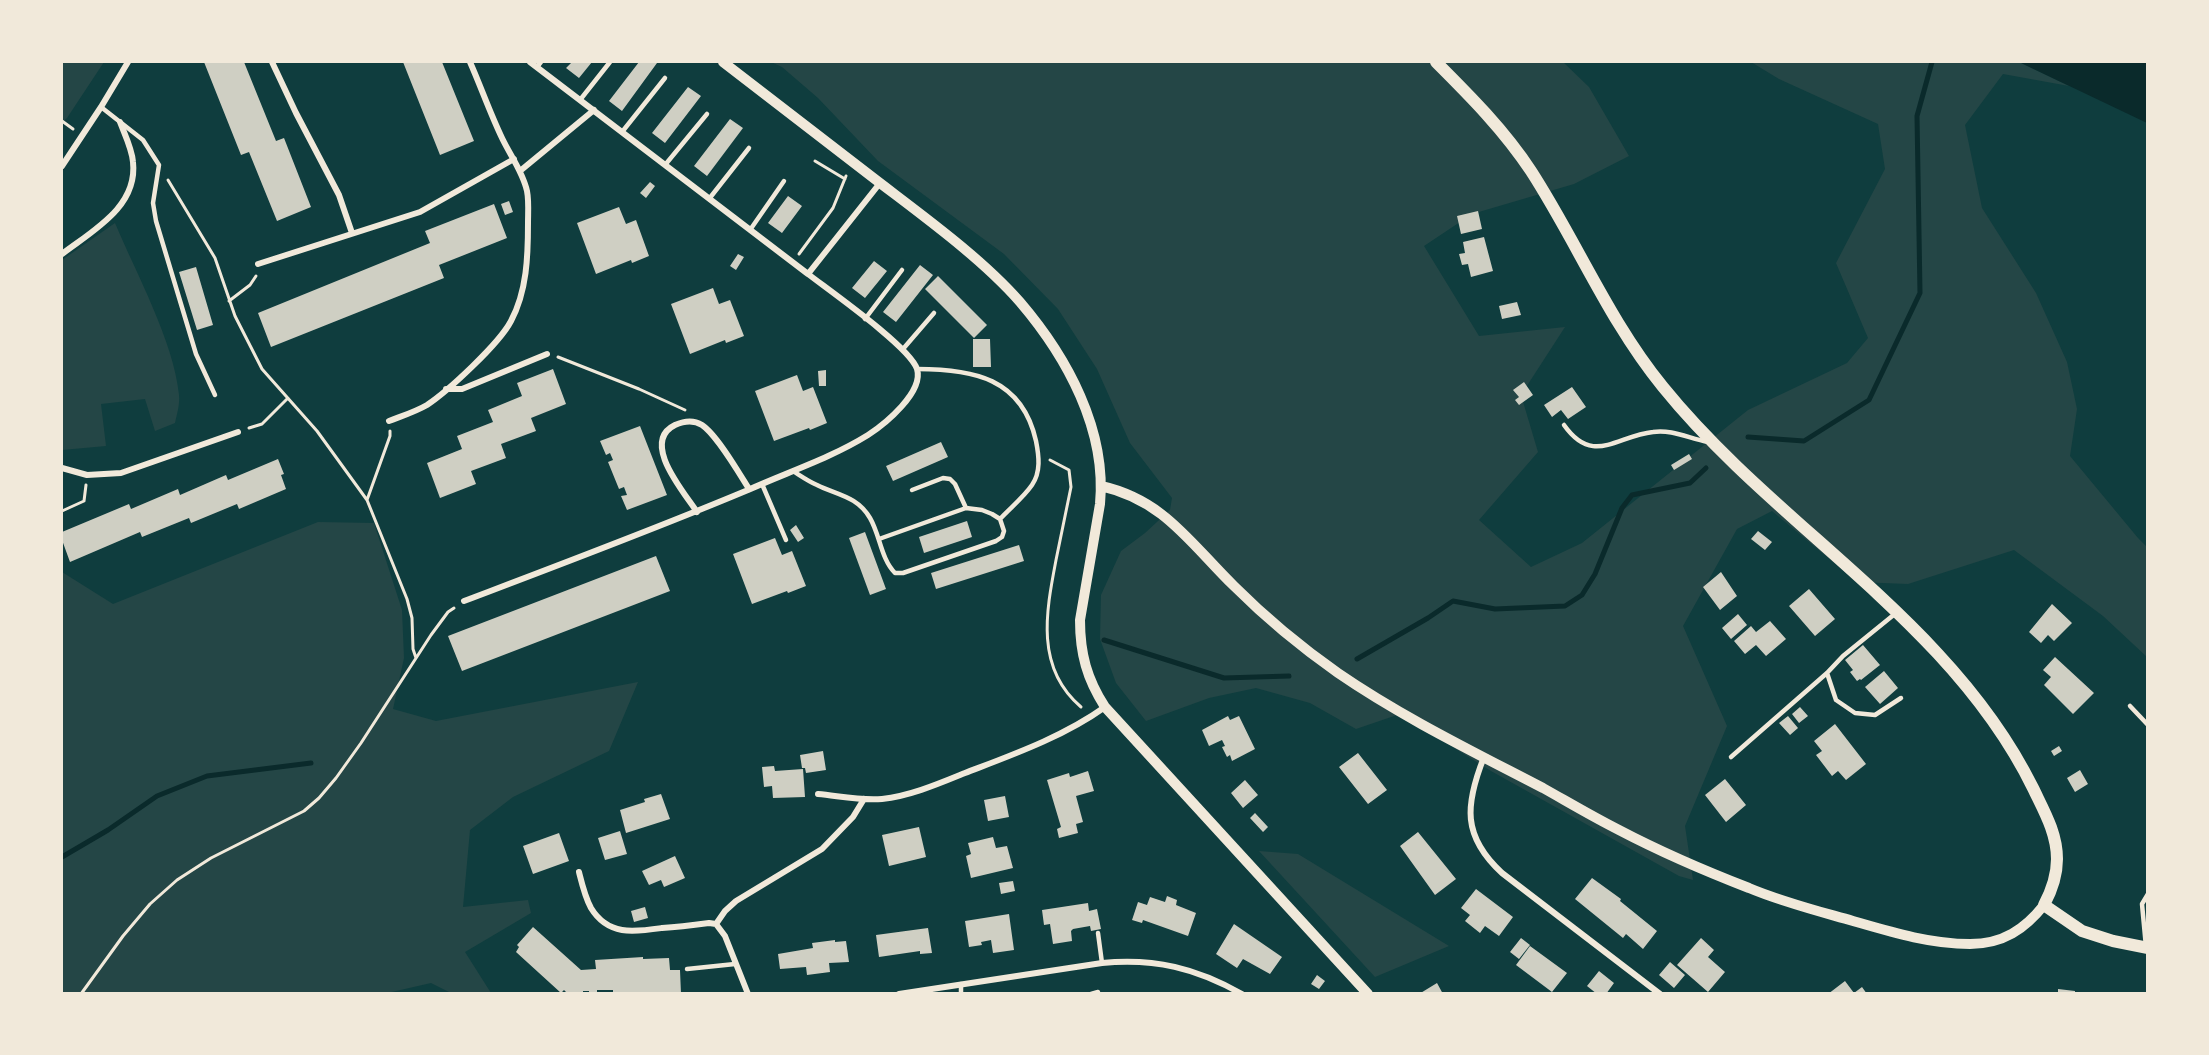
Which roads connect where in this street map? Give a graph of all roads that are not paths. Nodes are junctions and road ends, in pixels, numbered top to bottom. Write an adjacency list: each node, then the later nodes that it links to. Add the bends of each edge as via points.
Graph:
1 (128, 62): 11 (street)
2 (273, 62): 25 (street, via 339,195)
3 (470, 62): 17 (street)
4 (530, 62): 8 (street)
5 (610, 62): 10 (lane)
6 (723, 62): 22 (street)
7 (1436, 62): 40 (main road, via 1506,136 1639,356)
8 (539, 64): 10 (street)
9 (665, 78): 15 (lane)
10 (580, 100): 12 (street)
11 (101, 107): 14 (lane); 19 (street)
12 (594, 110): 15 (street); 20 (street)
13 (707, 114): 18 (lane)
14 (120, 122): 26 (street, via 133,161 128,195 118,208); 36 (lane, via 143,140 159,165 153,203 156,221 196,354)
15 (622, 132): 18 (street)
16 (749, 148): 23 (lane)
17 (514, 159): 20 (street); 25 (street, via 420,212)
18 (665, 165): 23 (street)
19 (62, 166)
20 (519, 171): 35 (street, via 528,192 525,277 520,301 496,343)
21 (784, 181): 24 (lane)
22 (880, 183): 29 (street); 44 (street, via 990,272 1042,331 1084,405 1095,441)
23 (709, 199): 24 (street)
24 (750, 230): 29 (street)
25 (352, 233): 27 (street)
26 (62, 254)
27 (258, 264)
28 (902, 270): 31 (lane)
29 (808, 274): 31 (street)
30 (934, 313): 32 (lane)
31 (865, 318): 32 (street)
32 (903, 348): 34 (street)
33 (547, 354): 35 (street, via 462,388)
34 (917, 369): 42 (street, via 912,392 893,416 868,435); 49 (lane, via 973,373 1009,392 1032,424 1038,472 1032,485)
35 (446, 389): 37 (street, via 419,409)
36 (215, 395)
37 (389, 421)
38 (1564, 425): 40 (lane, via 1577,440 1595,448 1654,431)
39 (238, 432): 41 (street, via 110,474 87,475)
40 (1714, 443): 53 (main road)
41 (62, 468)
42 (793, 471): 43 (street); 50 (lane, via 817,486 853,499 870,518)
43 (762, 484): 45 (street); 51 (lane)
44 (1101, 486): 57 (street, via 1080,637 1084,666); 60 (street, via 1140,499 1162,513 1259,610 1339,673)
45 (749, 489): 48 (street); 48 (street, via 710,433 696,422 682,422 667,430 661,442 665,459)
46 (912, 490): 47 (lane, via 950,479)
47 (966, 508): 49 (lane, via 982,510); 50 (lane)
48 (697, 512): 52 (street)
49 (1000, 519): 50 (lane, via 1004,531 996,541 903,573 895,573 891,568)
50 (879, 539)
51 (786, 540)
52 (464, 601)
53 (1896, 613): 54 (lane); 65 (main road, via 1982,704 2031,783 2056,848 2055,878)
54 (1827, 673): 55 (lane, via 1836,700 1855,713 1875,715); 59 (lane)
55 (1901, 698)
56 (2130, 706): 58 (lane)
57 (1105, 707): 62 (street, via 1019,752 919,790); 79 (street)
58 (2148, 725)
59 (1731, 757)
60 (1484, 758): 65 (street, via 1620,831 1751,889 1912,938 1971,944 1992,941 2020,930); 80 (street, via 1470,798 1470,816 1477,845 1487,859)
61 (818, 794): 62 (street)
62 (864, 799): 66 (street, via 853,817 822,849 736,901)
63 (579, 872): 66 (street, via 591,907 602,921 617,930)
64 (2148, 894): 68 (lane, via 2142,904)
65 (2044, 905): 68 (main road, via 2082,931)
66 (716, 924): 70 (street)
67 (1098, 933): 69 (lane)
68 (2147, 947)
69 (1102, 963): 72 (street); 78 (street, via 1131,960 1181,967)
70 (735, 964): 71 (lane); 74 (street)
71 (687, 969)
72 (961, 984): 75 (street); 76 (lane)
73 (1098, 992): 77 (lane)
74 (747, 993)
75 (899, 993)
76 (961, 993)
77 (1091, 993)
78 (1242, 993)
79 (1368, 993)
80 (1660, 993)

